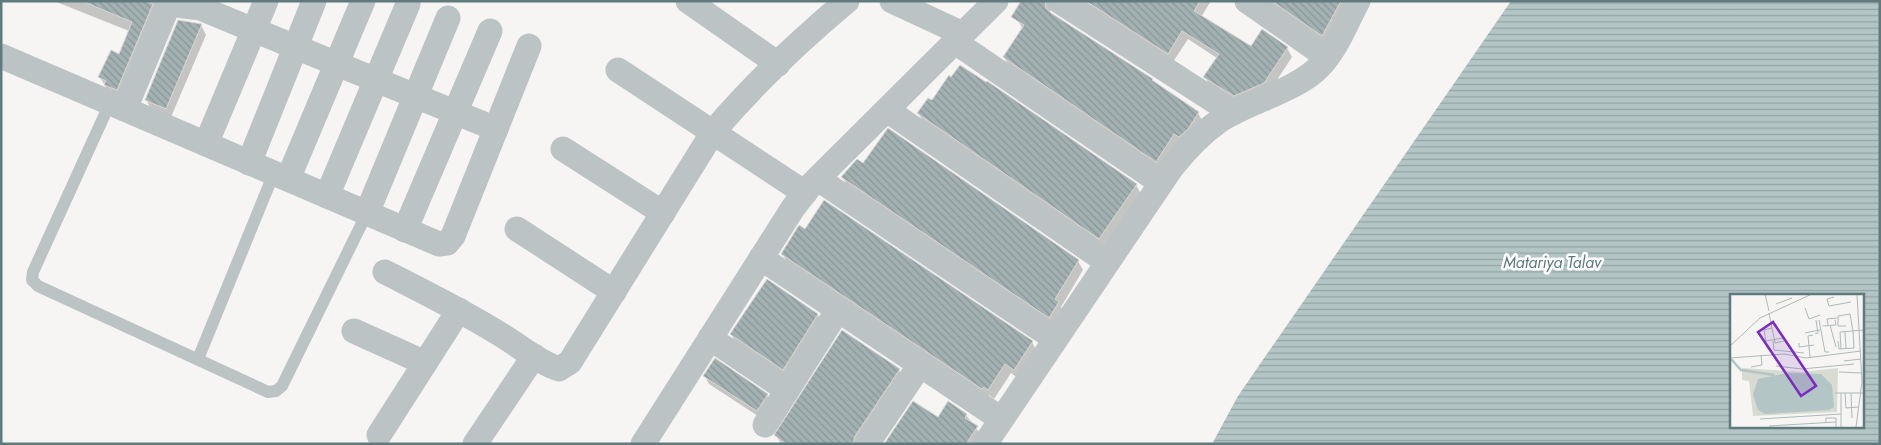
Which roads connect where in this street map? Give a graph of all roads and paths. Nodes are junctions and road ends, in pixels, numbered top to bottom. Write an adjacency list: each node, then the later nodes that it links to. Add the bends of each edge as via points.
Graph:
1 (266, 1): 14 (street)
2 (314, 1): 18 (street)
3 (363, 1): 22 (street)
4 (688, 1): 21 (street)
5 (847, 1): 21 (street)
6 (892, 1): 16 (street)
7 (996, 1): 16 (street)
8 (1059, 1): 29 (street)
9 (1247, 1): 20 (street)
10 (1358, 1): 20 (street)
11 (170, 3): 14 (street, via 200,8); 26 (street)
12 (408, 4): 24 (street)
13 (448, 18): 25 (street)
14 (253, 30): 18 (street); 32 (street)
15 (490, 31): 28 (street)
16 (959, 38): 27 (street); 36 (street)
17 (529, 46): 30 (street)
18 (295, 48): 22 (street); 34 (street)
19 (1, 56): 26 (street)
20 (1327, 57): 29 (street, via 1306,78)
21 (778, 64): 31 (street)
22 (336, 65): 24 (street); 35 (street)
23 (618, 70): 31 (street)
24 (376, 80): 25 (street); 38 (street)
25 (416, 96): 28 (street); 39 (street)
26 (117, 106): 32 (street); 53 (lane, via 33,272 32,280 38,286)
27 (887, 110): 37 (street); 44 (street)
28 (455, 112): 30 (street); 42 (street)
29 (1234, 113): 36 (street, via 1218,122 1182,155)
30 (496, 128): 42 (street, via 453,236 447,243 439,244)
31 (713, 132): 37 (street); 40 (street)
32 (206, 144): 34 (street)
33 (563, 149): 40 (street)
34 (249, 163): 35 (street)
35 (281, 176): 38 (street); 53 (lane)
36 (1161, 183): 44 (street)
37 (811, 186): 43 (street); 51 (street)
38 (328, 196): 39 (street)
39 (367, 213): 42 (street); 53 (lane, via 282,386 268,392)
40 (663, 213): 46 (street)
41 (517, 229): 46 (street)
42 (405, 230)
43 (761, 258): 48 (street); 50 (street)
44 (1107, 262): 51 (street)
45 (385, 272): 47 (street)
46 (614, 292): 52 (street, via 570,362 558,369)
47 (458, 310): 52 (street); 54 (street)
48 (838, 310): 55 (street); 56 (street)
49 (354, 331): 54 (street)
50 (710, 338): 56 (street); 61 (street)
51 (1056, 339): 57 (street)
52 (534, 356): 60 (street)
53 (198, 359)
54 (425, 363): 59 (street)
55 (920, 365): 57 (street); 62 (street)
56 (787, 390): 58 (street)
57 (1001, 419): 63 (street)
58 (764, 426)
59 (379, 435)
60 (475, 444)
61 (642, 444)
62 (867, 444)
63 (985, 444)

